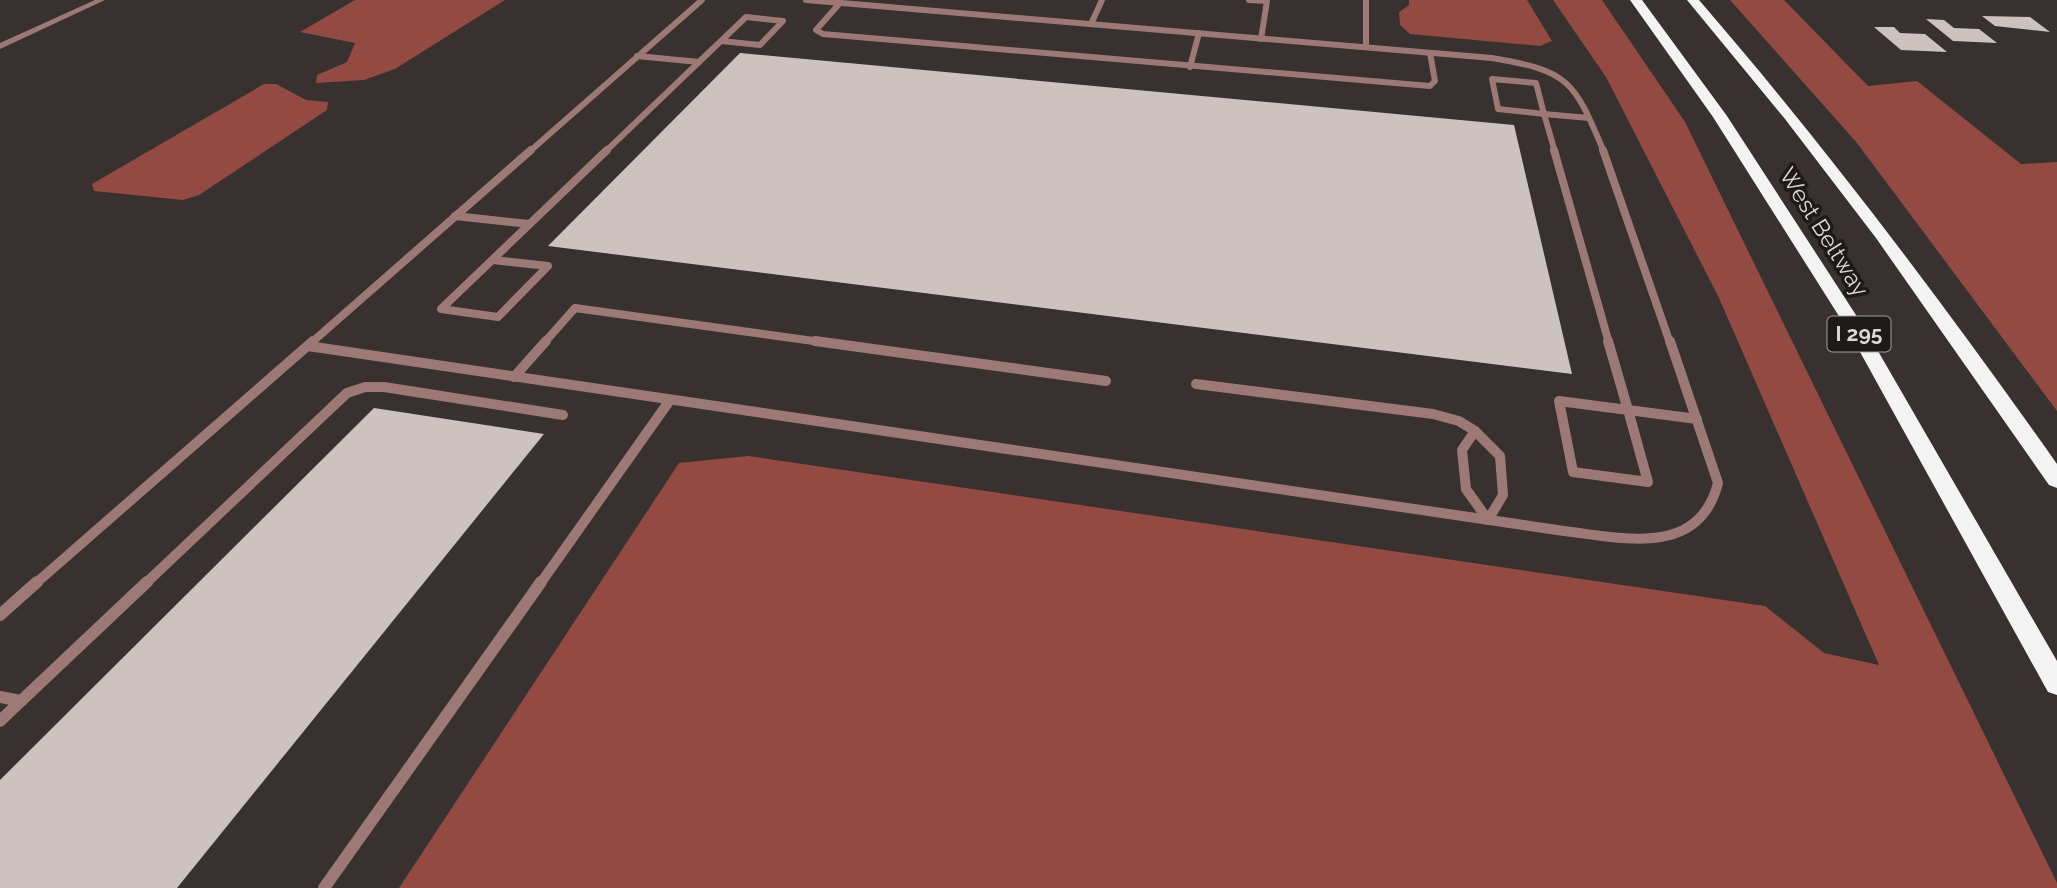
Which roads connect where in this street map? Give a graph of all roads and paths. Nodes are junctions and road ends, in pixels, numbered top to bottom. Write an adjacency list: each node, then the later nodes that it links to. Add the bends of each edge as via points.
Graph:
1 (101, 0): 14 (street)
2 (702, 0): 17 (lane)
3 (806, 0): 9 (lane)
4 (1102, 0): 10 (lane)
5 (1249, 0): 12 (lane, via 1267,1)
6 (1366, 0): 15 (lane)
7 (1636, 0): 37 (highway, West Beltway / I 295, via 1720,116 1858,332)
8 (1693, 0): 34 (highway, West Beltway, via 1880,232)
9 (848, 2): 10 (lane); 19 (lane, via 816,30)
10 (1091, 24): 11 (lane)
11 (1199, 33): 12 (lane); 19 (lane)
12 (1261, 38): 15 (lane)
13 (721, 41): 13 (lane, via 760,44 783,21 746,17); 18 (lane)
14 (0, 46)
15 (1366, 47): 16 (lane)
16 (1430, 53): 19 (lane, via 1435,81 1430,86); 21 (lane, via 1512,61 1552,72 1577,93)
17 (637, 56): 18 (lane); 22 (lane)
18 (699, 62): 23 (lane)
19 (1191, 66)
20 (1544, 113): 20 (lane, via 1498,109 1492,79 1536,83); 21 (lane); 30 (lane)
21 (1589, 118): 32 (lane)
22 (456, 216): 23 (lane); 25 (lane)
23 (529, 224): 24 (lane)
24 (492, 260): 24 (lane, via 467,284 441,309 498,317 548,266)
25 (307, 346): 26 (lane); 36 (lane)
26 (514, 377): 27 (lane, via 575,308); 29 (lane)
27 (1106, 381)
28 (1196, 384): 33 (lane, via 1433,414)
29 (670, 400): 35 (lane); 41 (lane)
30 (1628, 410): 30 (lane, via 1648,482 1573,472 1559,401); 32 (lane)
31 (563, 415): 39 (lane, via 384,387 347,393)
32 (1697, 419): 35 (lane, via 1718,483 1712,506 1682,534 1650,539)
33 (1475, 430): 35 (lane, via 1462,450 1466,489); 35 (lane, via 1500,456 1503,495)
34 (2057, 480)
35 (1488, 520)
36 (0, 615)
37 (2057, 684)
38 (0, 697): 39 (lane)
39 (21, 701): 40 (lane)
40 (0, 721)
41 (324, 888)

